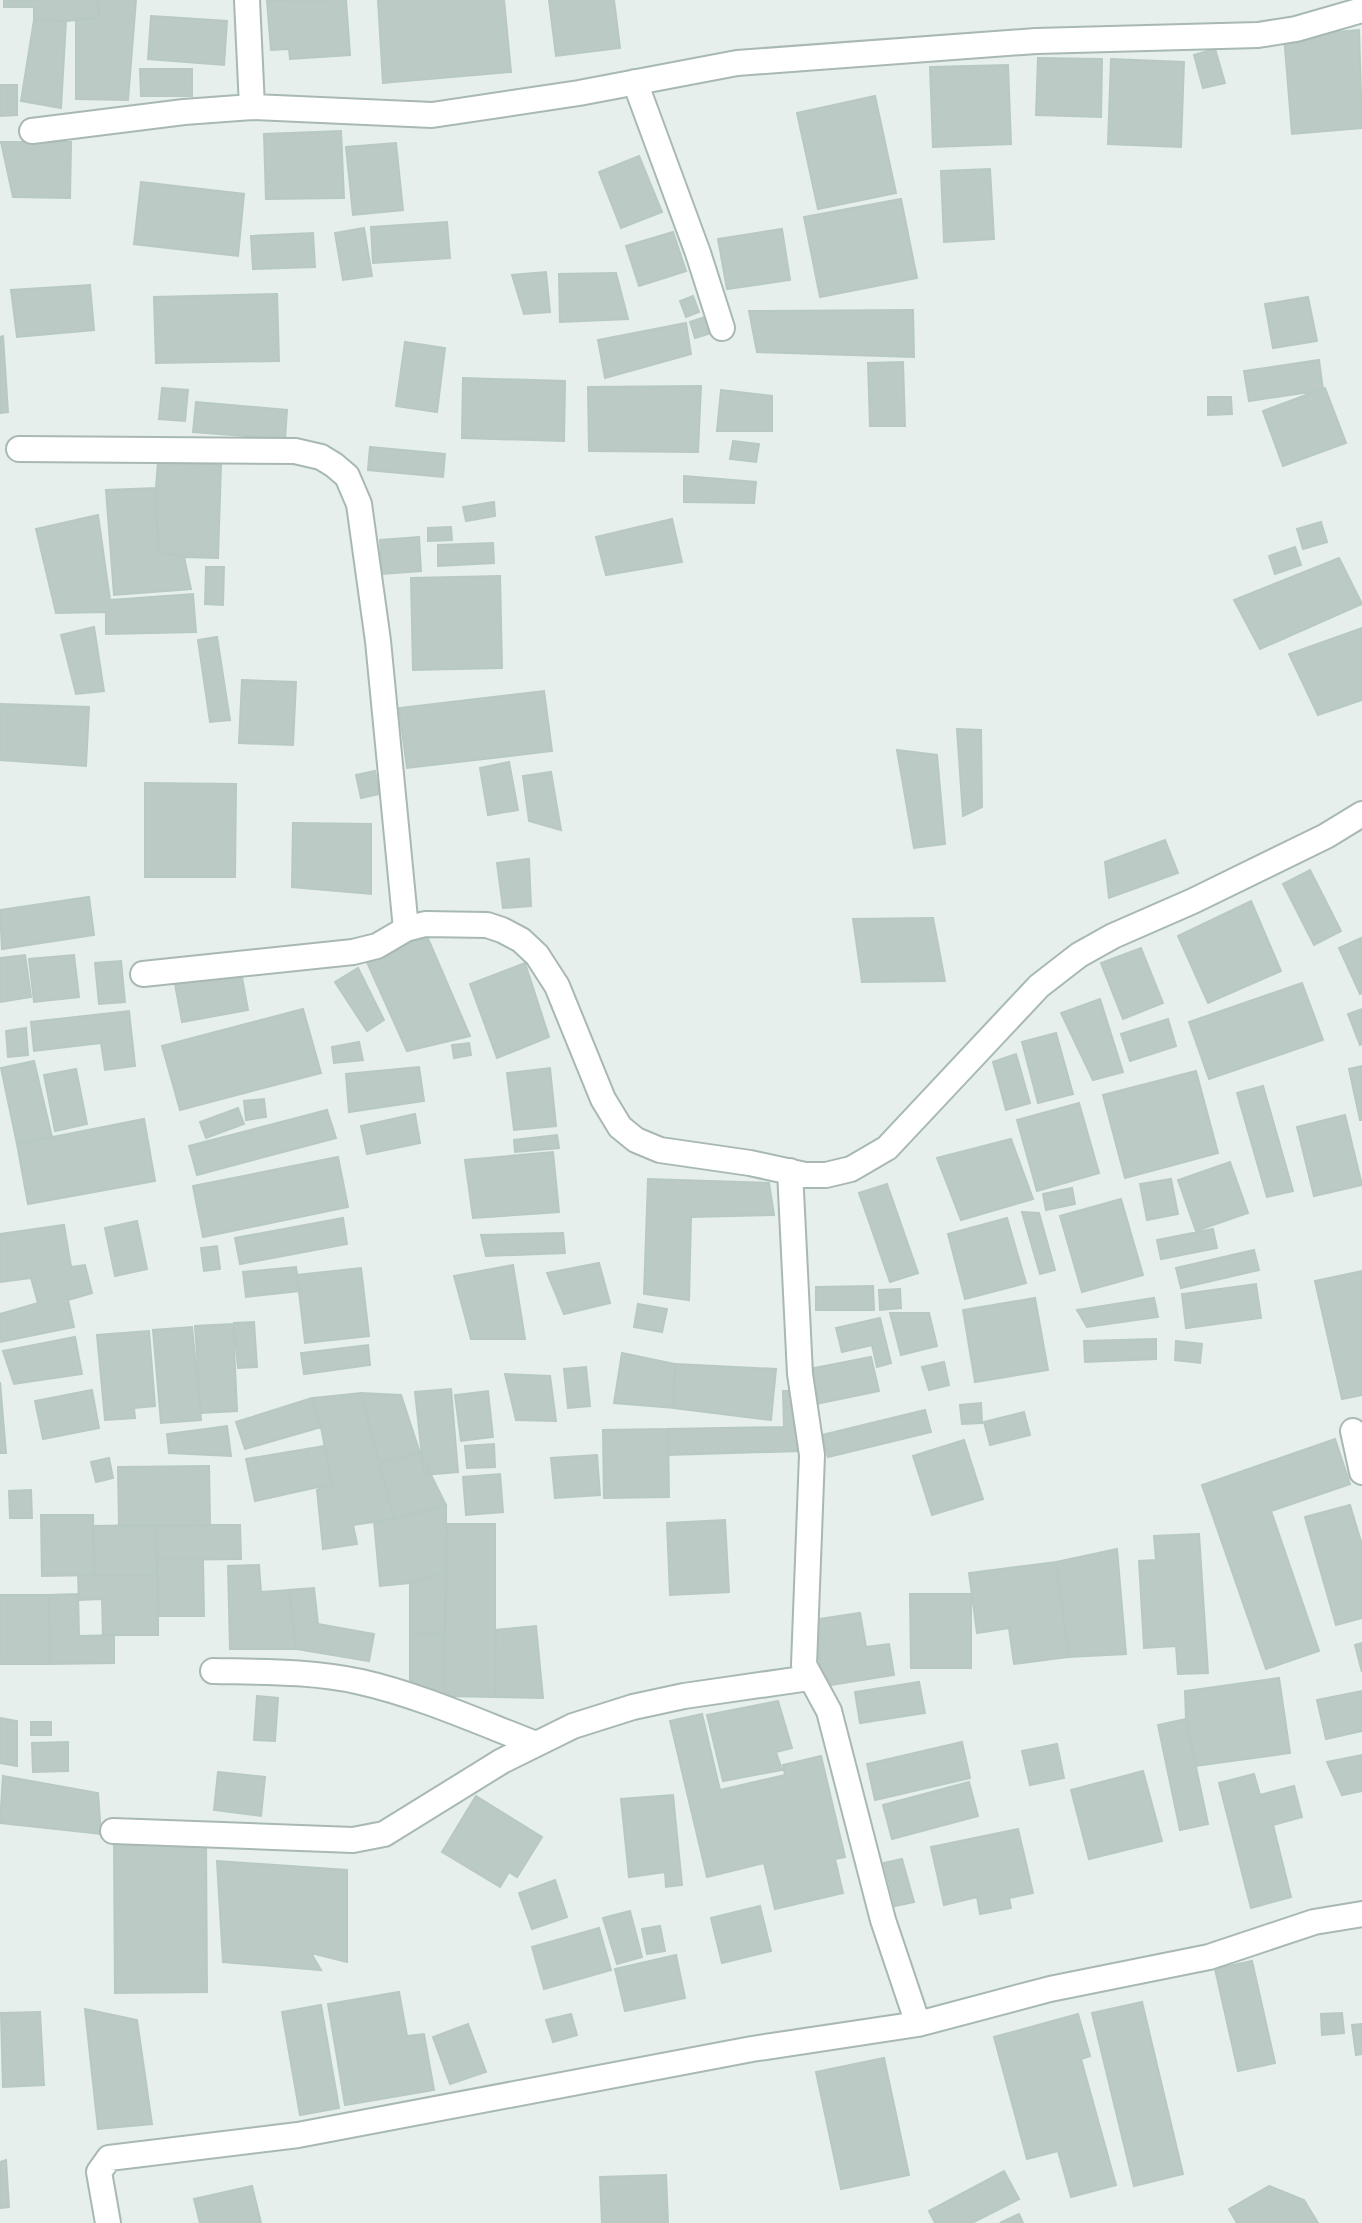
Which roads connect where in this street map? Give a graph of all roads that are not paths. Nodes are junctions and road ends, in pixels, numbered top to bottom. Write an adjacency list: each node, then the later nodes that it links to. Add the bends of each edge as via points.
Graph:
1 (247, 0): 4 (street)
2 (1362, 10): 3 (street, via 1276,33 796,57)
3 (635, 82): 4 (street, via 432,115); 6 (street)
4 (252, 107): 5 (street)
5 (32, 131)
6 (722, 328)
7 (19, 449): 9 (street, via 295,451 321,457 347,476 359,504 376,627)
8 (1362, 814): 11 (street, via 1079,955 1039,986 887,1148 851,1169 826,1175)
9 (406, 929): 10 (street, via 377,946 353,952); 11 (street, via 425,924 487,925 521,940 557,986 603,1099 620,1127 636,1140 660,1150)
10 (143, 974)
11 (790, 1171): 15 (street, via 800,1374 812,1455 804,1665)
12 (1353, 1431): 13 (street)
13 (1362, 1472)
14 (213, 1671): 16 (street, via 301,1673 358,1681)
15 (809, 1678): 16 (street, via 633,1707); 19 (street, via 829,1711 883,1920)
16 (536, 1744): 17 (street, via 384,1834 353,1840)
17 (113, 1831)
18 (1362, 1914): 19 (street, via 1314,1922 1209,1957 1050,1989)
19 (918, 2024): 20 (street, via 752,2049 298,2135 109,2158 99,2172)
20 (108, 2223)

